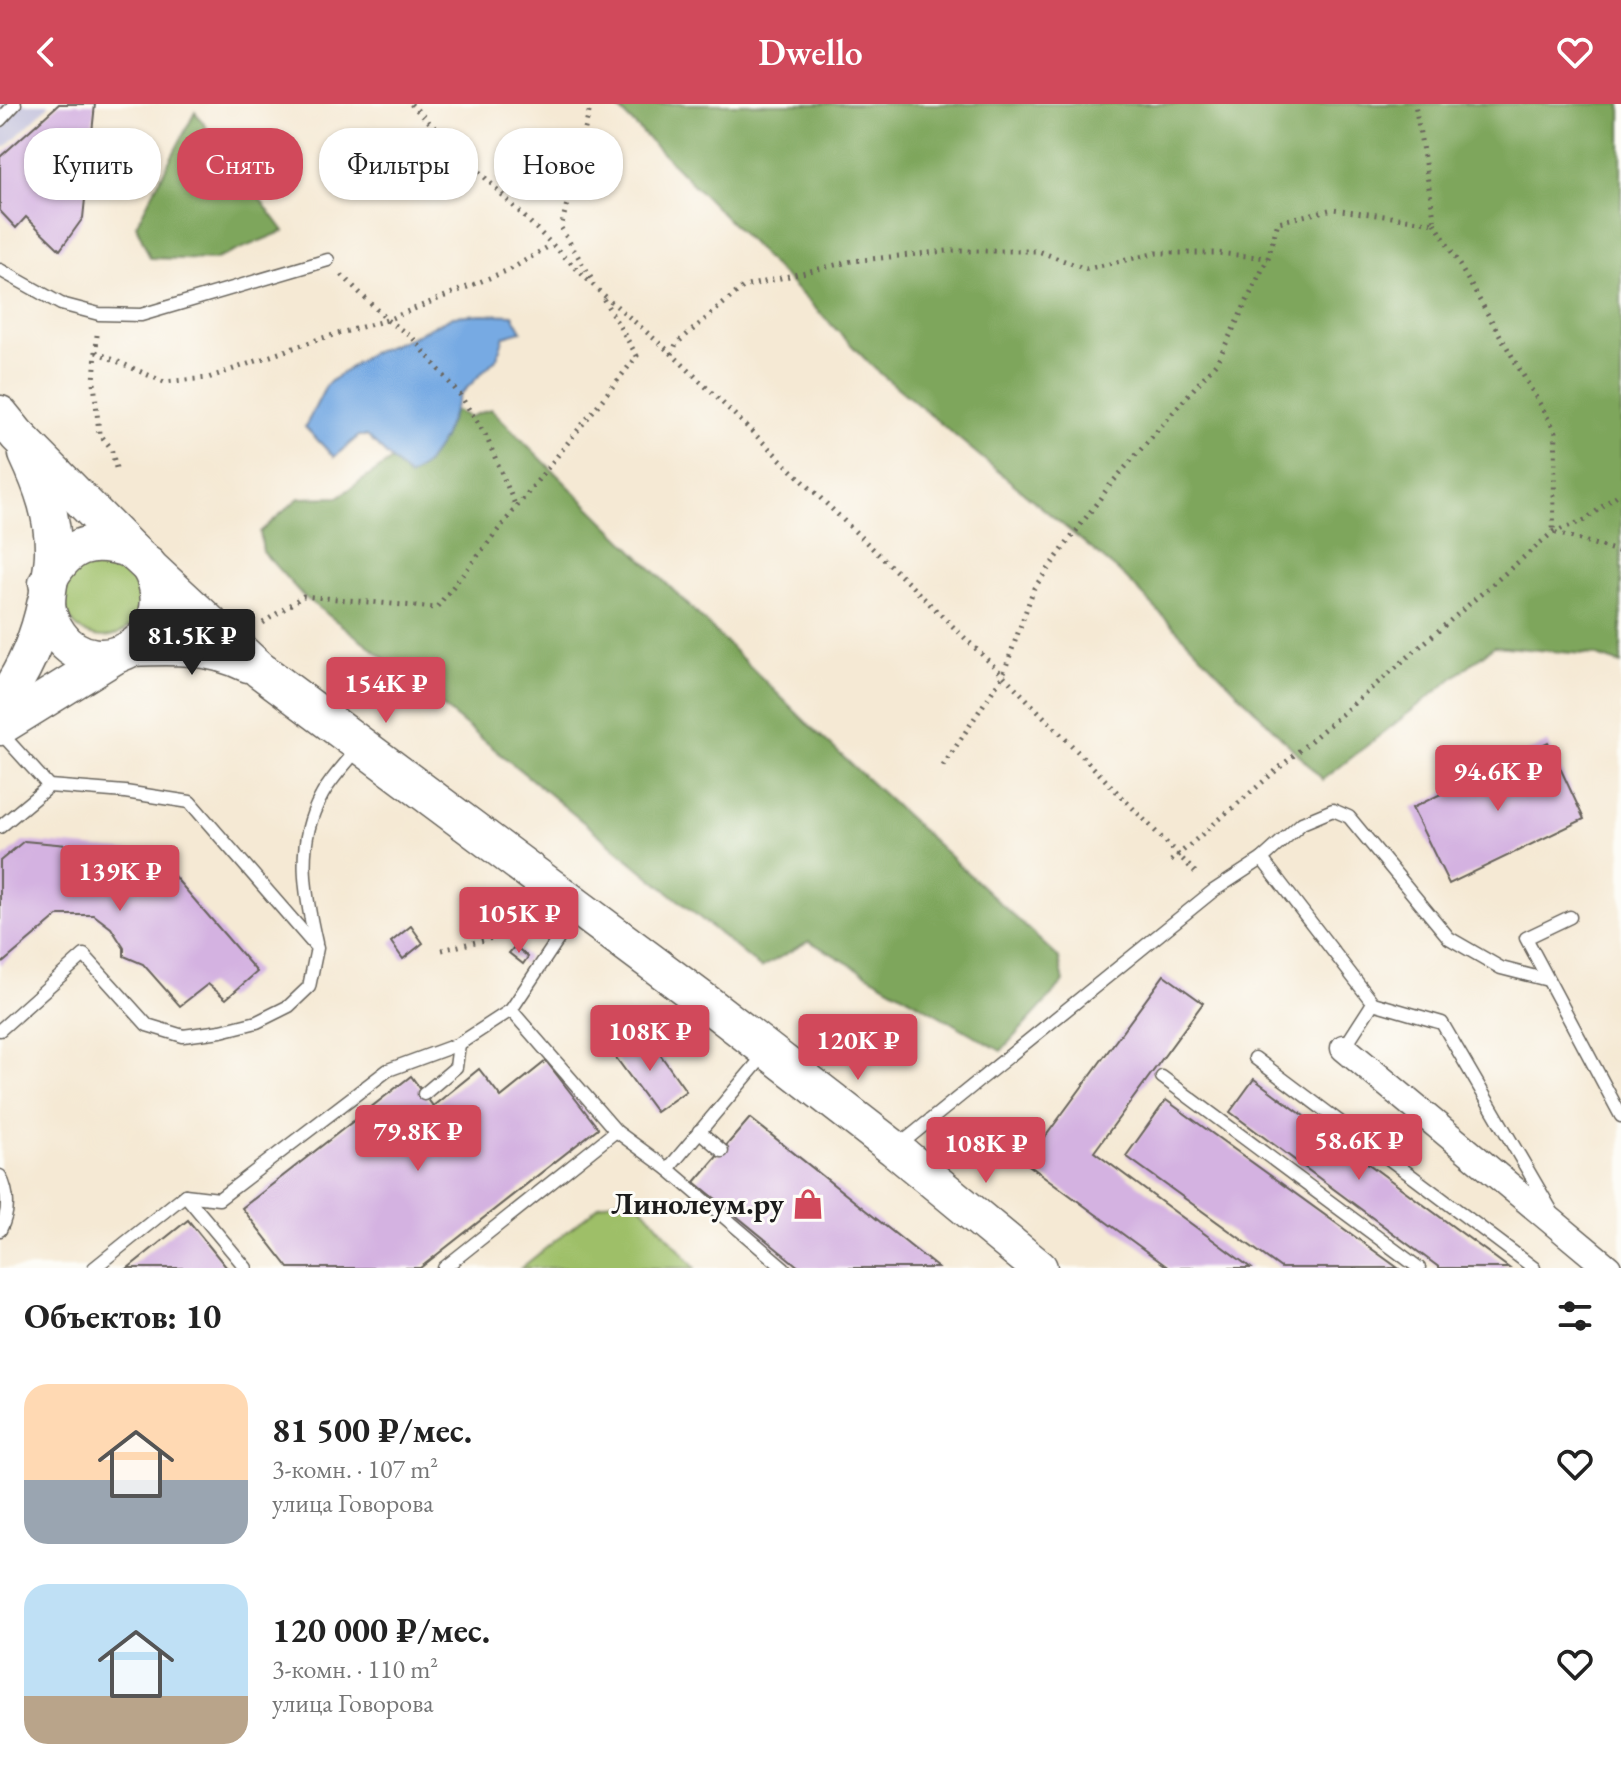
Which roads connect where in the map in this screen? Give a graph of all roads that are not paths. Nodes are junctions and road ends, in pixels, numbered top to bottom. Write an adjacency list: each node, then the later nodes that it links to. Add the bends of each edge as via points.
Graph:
1 (15, 104): 2 (lane)
2 (0, 120)
3 (328, 260): 4 (lane, via 141,315 99,314 61,304)
4 (0, 270)
5 (8, 424): 6 (main road); 7 (main road, via 35,471 51,520 53,554)
6 (140, 557): 7 (main road, via 108,542 88,544 56,565); 8 (main road, via 156,578 157,617 147,636); 9 (main road)
7 (46, 592): 8 (main road, via 51,623 62,640 98,656); 10 (main road, via 39,633)
8 (124, 652): 9 (main road, via 196,648); 10 (main road)
9 (260, 670): 11 (main road)
10 (1, 711): 12 (lane)
11 (361, 745): 15 (main road); 17 (lane, via 321,797 304,844 307,902)
12 (49, 786): 13 (lane); 17 (lane, via 190,802)
13 (0, 827)
14 (1262, 859): 18 (lane, via 1302,823 1333,810 1349,817 1449,938 1501,968); 19 (lane); 31 (lane, via 1213,891)
15 (580, 906): 20 (lane); 24 (main road)
16 (1570, 917): 18 (lane, via 1526,938)
17 (317, 948): 21 (lane, via 309,987 289,1006 257,1022 183,1036 147,1025 84,955)
18 (1548, 980): 28 (lane)
19 (1373, 1003): 23 (lane); 36 (lane, via 1442,1023)
20 (511, 1010): 22 (lane); 29 (lane)
21 (0, 1030)
22 (459, 1044): 27 (lane, via 456,1067); 35 (lane, via 388,1070 219,1199)
23 (1344, 1048): 36 (street)
24 (768, 1050): 30 (lane); 31 (main road)
25 (1255, 1058): 44 (lane)
26 (1162, 1077): 43 (lane)
27 (424, 1094)
28 (1621, 1116)
29 (616, 1131): 33 (lane); 41 (lane)
30 (699, 1131): 32 (lane); 33 (lane)
31 (895, 1149): 38 (main road)
32 (722, 1151)
33 (668, 1169): 42 (lane)
34 (0, 1176): 37 (lane, via 8,1192)
35 (185, 1195): 39 (lane); 40 (lane, via 206,1231)
36 (1562, 1229): 45 (street)
37 (0, 1230)
38 (1029, 1265)
39 (94, 1268)
40 (246, 1268)
41 (444, 1268)
42 (784, 1268)
43 (1419, 1268)
44 (1534, 1268)
45 (1608, 1268)

